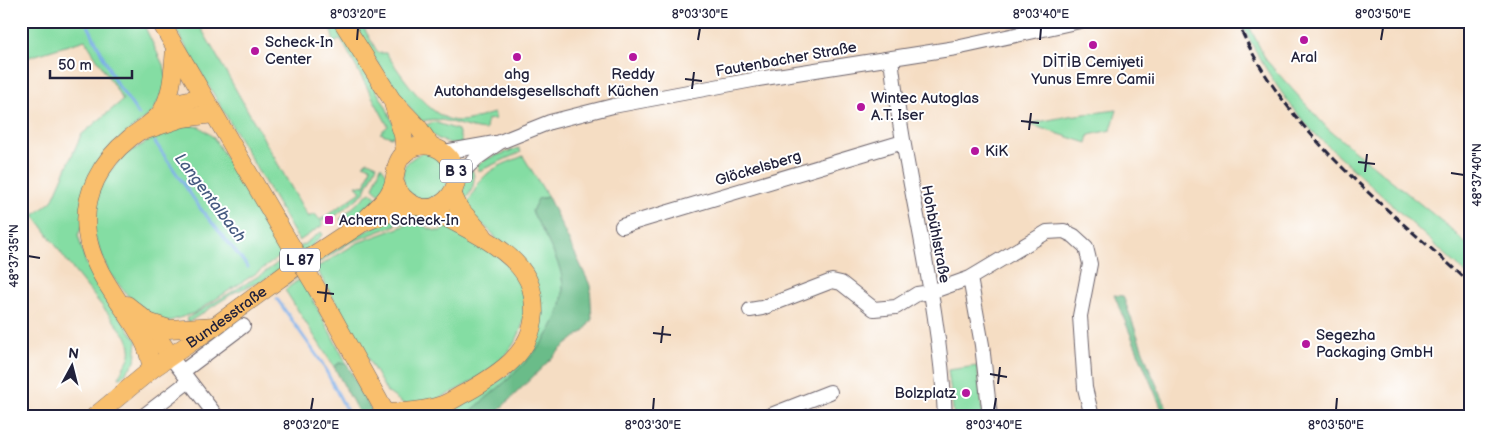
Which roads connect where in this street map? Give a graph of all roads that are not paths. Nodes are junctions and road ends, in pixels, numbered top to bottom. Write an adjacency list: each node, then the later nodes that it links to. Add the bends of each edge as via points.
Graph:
1 (160, 21): 4 (main road, L 87)
2 (342, 21): 7 (main road, B 3)
3 (1080, 21): 5 (street, Fautenbacher Straße, via 956,48)
4 (175, 48): 6 (main road, L 87); 8 (main road, via 170,88)
5 (892, 58): 11 (street, Fautenbacher Straße, via 613,106 550,122); 12 (street, Hohbühlstraße)
6 (202, 97): 8 (main road, via 175,103); 9 (main road, L 87)
7 (392, 100): 13 (main road, B 3); 14 (main road, B 3)
8 (161, 113): 10 (main road)
9 (213, 114): 10 (main road, via 184,118); 33 (main road, L 87, bridge, via 320,294)
10 (140, 132): 23 (main road, via 104,164 94,181 86,216 91,252)
11 (500, 142): 13 (street, Fautenbacher Straße); 16 (street, Fautenbacher Straße, via 477,158)
12 (903, 142): 19 (street, Glöckelsberg); 22 (street, Hohbühlstraße)
13 (437, 149): 14 (main road, B 3, via 421,146); 16 (main road, B 3, via 451,158)
14 (405, 153): 15 (main road, B 3, via 396,167)
15 (395, 183): 17 (main road, via 401,195); 18 (main road, B 3, via 384,201)
16 (454, 185): 17 (main road, B 3, via 437,206); 20 (main road, via 459,208)
17 (420, 206): 18 (main road, B 3); 20 (main road)
18 (362, 223): 26 (main road, Bundesstraße / B 3)
19 (622, 226)
20 (487, 239): 32 (main road, via 514,262 528,280 533,298 530,333 511,363)
21 (970, 278): 22 (street); 39 (street); 40 (street, via 1047,232 1064,231 1086,247 1090,264 1080,316 1085,388)
22 (931, 292): 24 (street, via 917,294 896,307 874,309 841,283 832,281); 38 (street, Hohbühlstraße)
23 (117, 297): 25 (main road); 29 (main road, via 144,341)
24 (750, 310)
25 (148, 322): 26 (main road, via 169,329); 28 (main road)
26 (215, 326): 28 (main road, Bundesstraße / B 3)
27 (243, 326): 30 (street)
28 (170, 356): 29 (main road, Bundesstraße / B 3); 30 (street)
29 (152, 369): 34 (main road, Bundesstraße / B 3)
30 (185, 376): 35 (street); 36 (street)
31 (830, 392): 37 (street)
32 (438, 411): 33 (main road)
33 (387, 415)
34 (94, 417)
35 (142, 417)
36 (217, 417)
37 (766, 417)
38 (945, 417)
39 (990, 417)
40 (1092, 417)

